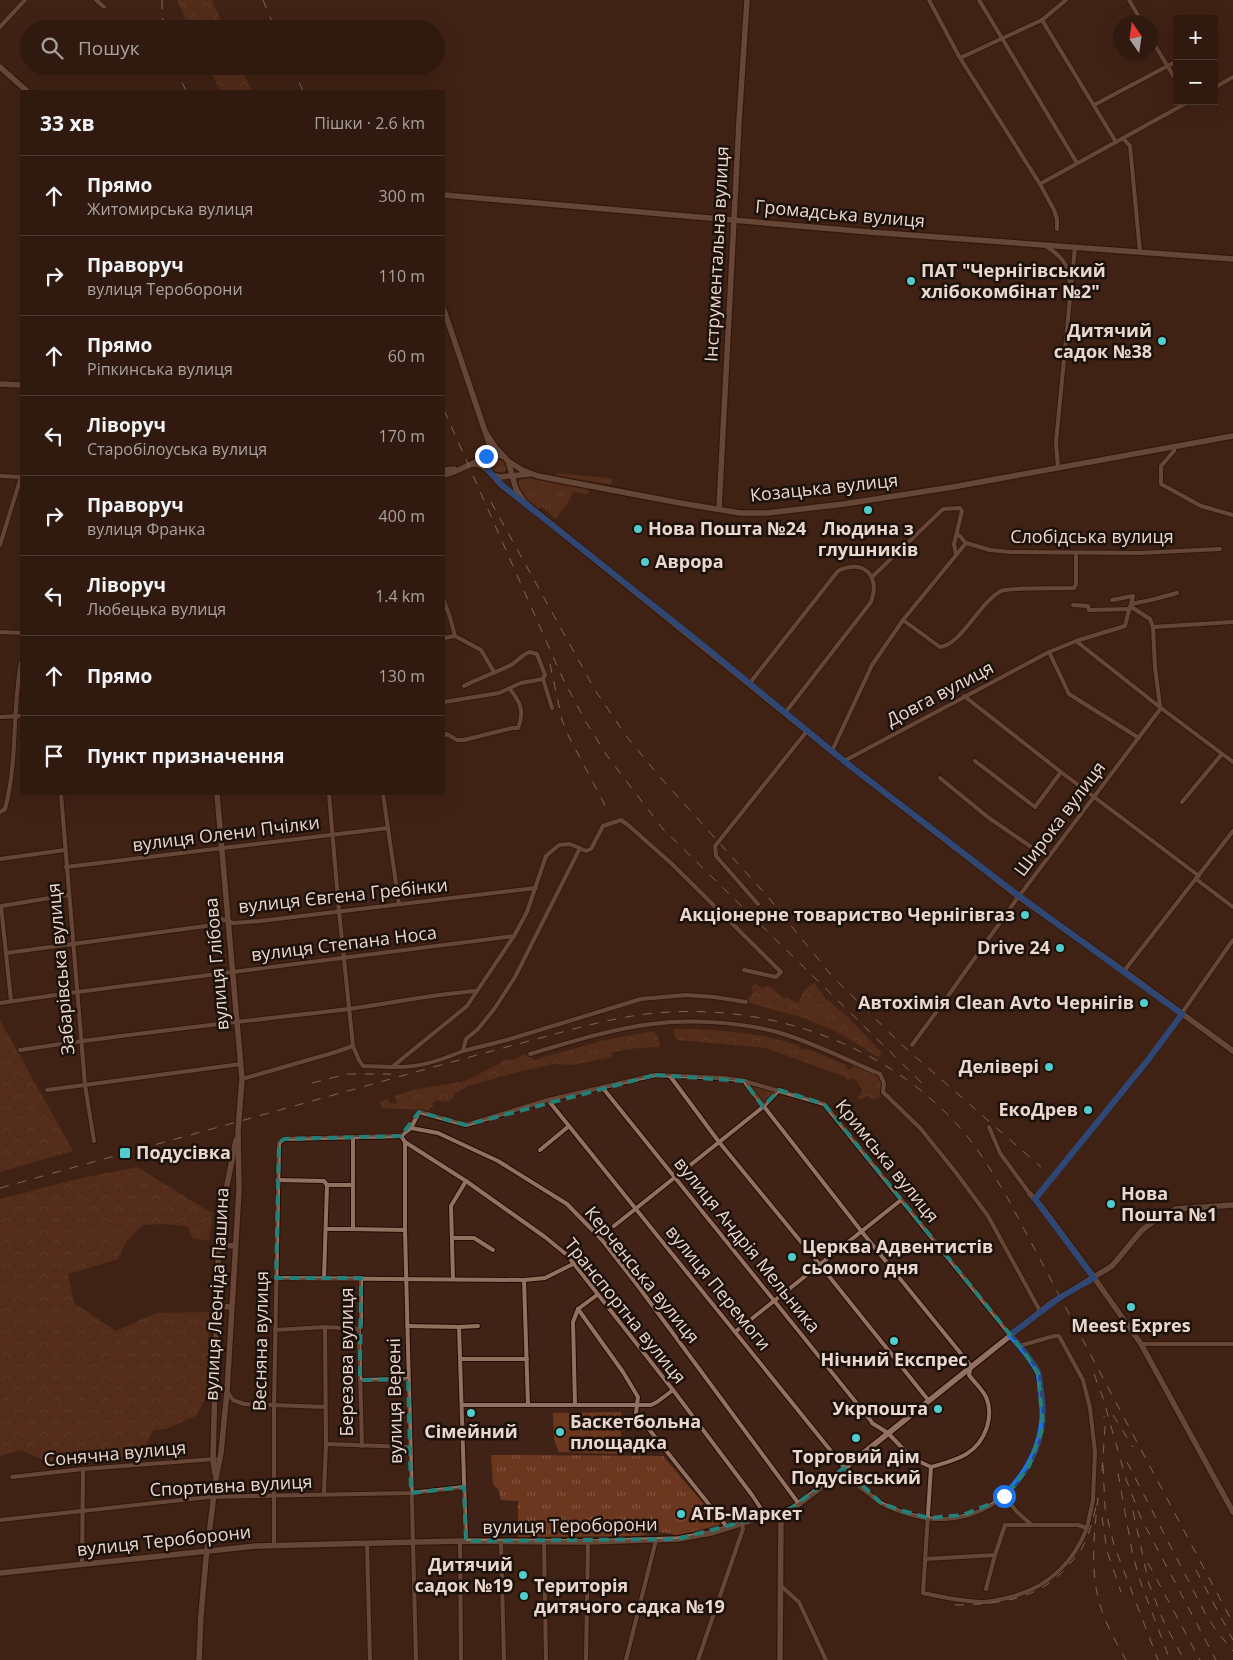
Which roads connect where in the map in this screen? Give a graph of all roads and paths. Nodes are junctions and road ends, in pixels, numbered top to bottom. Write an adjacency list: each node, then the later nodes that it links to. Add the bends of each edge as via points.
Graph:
1 (25, 0): 11 (street)
2 (96, 0): 8 (street)
3 (748, 0): 29 (main road, Інструментальна вулиця)
4 (929, 0): 14 (street)
5 (979, 0): 12 (street)
6 (1066, 0): 10 (street)
7 (1129, 0): 9 (street)
8 (104, 8)
9 (1138, 15)
10 (1042, 20): 12 (street); 22 (street)
11 (0, 27)
12 (1004, 39): 14 (street); 26 (street)
13 (1158, 51): 16 (street)
14 (960, 58): 27 (street)
15 (1173, 63): 16 (street)
16 (1167, 66): 18 (street); 22 (street)
17 (0, 67): 21 (main road)
18 (1173, 76)
19 (1233, 77): 20 (street)
20 (1218, 86)
21 (26, 90)
22 (1094, 105): 25 (street)
23 (1183, 105): 24 (street)
24 (1123, 138): 25 (street); 33 (street, via 1130,146)
25 (1116, 142): 26 (street)
26 (1077, 163): 27 (street)
27 (1040, 184): 30 (street, via 1054,210)
28 (445, 195): 29 (main road, Громадська вулиця)
29 (734, 219): 31 (main road, Громадська вулиця, via 862,232); 61 (main road, Інструментальна вулиця)
30 (1057, 229)
31 (1043, 244): 32 (main road, Громадська вулиця); 35 (street, via 1066,264)
32 (1075, 247): 33 (main road, Громадська вулиця); 35 (street)
33 (1140, 252): 34 (main road, Громадська вулиця)
34 (1233, 260)
35 (1071, 289): 48 (street, via 1056,442)
36 (445, 313): 39 (main road)
37 (0, 384): 38 (main road)
38 (20, 385)
39 (486, 433): 42 (main road); 44 (main road)
40 (1233, 436): 41 (main road, Козацька вулиця)
41 (1174, 447): 48 (main road, Козацька вулиця); 62 (street, via 1161,466 1161,484 1201,506)
42 (490, 450): 43 (main road); 45 (main road)
43 (491, 459): 44 (main road); 45 (main road); 50 (main road)
44 (507, 460): 52 (main road, Козацька вулиця); 55 (main road); 57 (main road, via 508,471)
45 (480, 461): 46 (main road)
46 (474, 464): 47 (main road); 50 (main road)
47 (464, 468): 49 (main road); 53 (main road)
48 (1058, 468): 61 (main road, Козацька вулиця, via 804,510 753,513)
49 (445, 470)
50 (490, 472): 57 (main road); 60 (main road)
51 (526, 474): 52 (main road); 55 (main road); 59 (main road, via 516,481)
52 (534, 474): 61 (main road, Козацька вулиця)
53 (445, 475)
54 (0, 476): 56 (street)
55 (512, 476): 57 (main road); 59 (main road)
56 (20, 477)
57 (500, 477)
58 (20, 480): 64 (street)
59 (516, 489): 60 (main road)
60 (524, 502): 88 (main road)
61 (719, 509)
62 (1233, 515)
63 (956, 533): 65 (street, Слобідська вулиця); 69 (street); 70 (street, via 962,511 960,508 943,509)
64 (1, 538): 66 (street)
65 (966, 543): 68 (street, Слобідська вулиця, via 1010,552); 69 (street)
66 (0, 545)
67 (1220, 549): 68 (street, Слобідська вулиця)
68 (1076, 553): 76 (street, via 1074,588 1003,590 991,598 945,647 940,647)
69 (956, 555): 76 (street)
70 (872, 577): 88 (street, via 858,568 838,571); 95 (street, via 875,588 871,602)
71 (1177, 592): 75 (street)
72 (1112, 600): 75 (street, via 1133,596)
73 (445, 604): 81 (street)
74 (1073, 605): 75 (street, via 1088,606 1090,610)
75 (1130, 606): 78 (street, via 1150,619); 83 (street, Довга вулиця, via 1124,626)
76 (903, 620): 102 (street, via 872,665)
77 (1233, 622): 78 (street)
78 (1153, 627): 94 (street)
79 (0, 632): 80 (street)
80 (20, 633)
81 (455, 636): 82 (street); 86 (street, via 481,650)
82 (445, 638)
83 (1076, 641): 84 (street, Довга вулиця); 94 (street)
84 (1048, 652): 91 (street, Довга вулиця); 101 (street, via 1069,694)
85 (20, 667): 96 (street)
86 (494, 672): 87 (street, via 529,652 535,652 545,675); 89 (street)
87 (543, 678): 90 (street); 93 (street)
88 (749, 684): 95 (main road)
89 (464, 686)
90 (509, 688): 92 (street, via 498,693); 100 (street, via 520,703 522,712 518,728 464,740)
91 (964, 696): 104 (street, Довга вулиця); 107 (street)
92 (445, 702)
93 (552, 708)
94 (1161, 708): 101 (street, Широка вулиця); 103 (street)
95 (785, 713): 99 (main road)
96 (15, 716): 97 (street); 98 (street); 115 (street, via 12,775 6,809)
97 (20, 716)
98 (0, 717)
99 (807, 731): 102 (main road); 130 (street, via 715,846 716,856)
100 (445, 735)
101 (1139, 738): 113 (street, Широка вулиця)
102 (832, 751): 104 (main road)
103 (1222, 754): 106 (street); 114 (street)
104 (844, 761): 128 (main road)
105 (975, 761): 107 (street, via 1035,807)
106 (1233, 762)
107 (1061, 772): 113 (street)
108 (940, 778): 122 (street, via 989,818)
109 (61, 795): 121 (street, Забарівська вулиця)
110 (217, 795): 120 (main road, вулиця Глібова)
111 (329, 795): 118 (street)
112 (383, 795): 116 (street)
113 (1094, 797): 125 (street); 128 (street, Широка вулиця)
114 (1182, 802)
115 (0, 812)
116 (388, 828): 118 (street, вулиця Олени Пчілки); 129 (street)
117 (1233, 831): 125 (street)
118 (332, 835): 120 (street, вулиця Олени Пчілки); 133 (street)
119 (580, 848): 126 (street, via 570,844 558,845 546,856); 140 (street, via 591,849 603,826 621,820 628,825 672,864 780,972 776,977); 155 (street, via 515,977 495,1008 466,1039)
120 (222, 849): 124 (street, вулиця Олени Пчілки); 134 (main road, вулиця Глібова)
121 (65, 850): 123 (street); 124 (street, Забарівська вулиця)
122 (1043, 855)
123 (0, 859)
124 (66, 867): 127 (street, Забарівська вулиця)
125 (1197, 878): 132 (street); 141 (street)
126 (536, 888): 129 (street, вулиця Євгена Гребінки); 135 (street)
127 (68, 895): 131 (street); 137 (street, Забарівська вулиця)
128 (1019, 896): 141 (main road); 152 (street, Широка вулиця)
129 (399, 904): 133 (street, вулиця Євгена Гребінки)
130 (758, 904)
131 (1, 906): 138 (street)
132 (1233, 906)
133 (339, 911): 134 (street, вулиця Євгена Гребінки, via 260,921); 139 (street)
134 (228, 921): 137 (street, вулиця Євгена Гребінки, via 221,919 206,926); 142 (main road, вулиця Глібова)
135 (514, 936): 139 (street, вулиця Степана Носа); 143 (street)
136 (1233, 940): 149 (street)
137 (72, 944): 138 (street, вулиця Євгена Гребінки); 144 (street, Забарівська вулиця)
138 (6, 953): 145 (street)
139 (343, 957): 142 (street, вулиця Степана Носа); 148 (street)
140 (744, 970)
141 (1124, 971): 149 (main road)
142 (232, 972): 144 (street, вулиця Степана Носа); 150 (main road, вулиця Глібова)
143 (477, 991): 148 (street); 159 (street, via 467,1006)
144 (77, 992): 145 (street, вулиця Степана Носа); 151 (street, Забарівська вулиця)
145 (11, 1001): 147 (street, вулиця Степана Носа)
146 (746, 1002): 155 (street, via 686,995 641,999)
147 (0, 1004)
148 (350, 1008): 150 (street); 153 (street)
149 (1182, 1014): 156 (main road); 185 (street)
150 (237, 1021): 151 (street); 158 (main road, вулиця Глібова)
151 (81, 1041): 154 (street); 163 (street, Забарівська вулиця)
152 (912, 1045)
153 (353, 1046): 159 (street, via 364,1066); 161 (street)
154 (20, 1050)
155 (463, 1051): 159 (street, via 409,1068)
156 (1233, 1051)
157 (530, 1054): 212 (street, via 652,1024 707,1022 776,1032 880,1074 883,1092 921,1129 988,1216)
158 (241, 1064): 161 (main road, вулиця Глібова); 163 (street)
159 (392, 1067)
160 (670, 1076): 162 (street, Кримська вулиця); 164 (street, Кримська вулиця, via 655,1074); 177 (street)
161 (242, 1079): 172 (main road, вулиця Глібова)
162 (744, 1081): 166 (street, Кримська вулиця); 168 (street)
163 (85, 1085): 165 (street); 175 (street, Забарівська вулиця)
164 (602, 1087): 167 (street, Кримська вулиця); 179 (street, вулиця Андрія Мельника)
165 (47, 1090)
166 (780, 1090): 168 (street); 186 (street, Кримська вулиця, via 824,1104)
167 (548, 1100): 169 (street, вулиця Перемоги); 171 (street, Кримська вулиця, via 466,1125 418,1112)
168 (763, 1107): 177 (street); 193 (street)
169 (569, 1126): 178 (street); 188 (street, вулиця Перемоги)
170 (989, 1127): 184 (street, via 1000,1153)
171 (410, 1128): 173 (street); 255 (street, Керченська вулиця, via 438,1133 498,1161 567,1204 602,1240 638,1286)
172 (238, 1131): 195 (main road, вулиця Леоніда Пашина, via 222,1206); 196 (main road, вулиця Леоніда Пашина, via 239,1190)
173 (401, 1136): 174 (street); 176 (street)
174 (353, 1137): 180 (street, Весняна вулиця, via 284,1139 279,1144); 183 (street)
175 (94, 1141)
176 (405, 1142): 181 (street, Транспортна вулиця); 192 (street, вулиця Верені)
177 (719, 1142): 179 (street); 199 (street)
178 (540, 1150)
179 (674, 1177): 188 (street); 208 (street, вулиця Андрія Мельника)
180 (277, 1180): 182 (street, via 324,1181); 200 (street, Весняна вулиця)
181 (466, 1181): 194 (street, via 451,1206); 198 (street, Транспортна вулиця, via 546,1237)
182 (327, 1185): 183 (street); 190 (street)
183 (353, 1186): 191 (street)
184 (1030, 1194): 185 (main road)
185 (1035, 1199): 203 (main road)
186 (901, 1200): 193 (street); 220 (street, Кримська вулиця)
187 (1233, 1205): 203 (main road, вулиця Тероборони, via 1188,1207 1167,1213 1142,1230 1112,1266)
188 (636, 1208): 189 (street); 219 (street, вулиця Перемоги)
189 (614, 1226)
190 (326, 1229): 191 (street); 201 (street)
191 (351, 1229): 192 (street)
192 (405, 1230): 205 (street, вулиця Верені)
193 (862, 1232): 199 (street); 226 (street)
194 (452, 1238): 197 (street, via 474,1238); 204 (street)
195 (218, 1245): 196 (main road); 209 (main road, вулиця Леоніда Пашина)
196 (235, 1246): 210 (main road, вулиця Леоніда Пашина)
197 (493, 1250)
198 (573, 1264): 206 (street, via 545,1278); 207 (street, Транспортна вулиця)
199 (820, 1265): 208 (street); 231 (street)
200 (276, 1278): 201 (street); 218 (street, Весняна вулиця)
201 (324, 1278): 202 (street)
202 (360, 1278): 205 (street); 217 (street, Березова вулиця)
203 (1094, 1278): 212 (main road, вулиця Тероборони); 221 (main road)
204 (452, 1279): 205 (street); 206 (street)
205 (406, 1280): 213 (street, вулиця Верені)
206 (524, 1280): 225 (street)
207 (597, 1295): 211 (street); 229 (street, Транспортна вулиця)
208 (774, 1301): 219 (street); 238 (street, вулиця Андрія Мельника, via 871,1422)
209 (216, 1306): 210 (main road); 243 (main road, вулиця Леоніда Пашина)
210 (231, 1307): 230 (main road, вулиця Леоніда Пашина)
211 (578, 1309): 234 (street, via 573,1322); 235 (street, via 624,1372 638,1397)
212 (1040, 1311): 220 (main road, вулиця Тероборони)
213 (407, 1326): 216 (street); 227 (street, вулиця Верені)
214 (478, 1326): 216 (street)
215 (325, 1327): 217 (street); 218 (street); 237 (street, Березова вулиця)
216 (459, 1327): 224 (street)
217 (359, 1329): 228 (street, Березова вулиця)
218 (275, 1330): 236 (street, Весняна вулиця)
219 (735, 1332): 245 (street, вулиця Перемоги)
220 (1010, 1335): 223 (street, Кримська вулиця); 226 (main road, вулиця Тероборони)
221 (1141, 1344): 222 (street); 258 (main road)
222 (1233, 1344)
223 (1019, 1346): 253 (street, Кримська вулиця, via 1038,1373 1043,1427 1029,1466); 265 (street, via 1059,1336 1083,1380 1096,1452)
224 (460, 1359): 225 (street); 232 (street)
225 (527, 1359): 233 (street)
226 (971, 1366): 231 (main road, вулиця Тероборони); 244 (street, via 969,1375 986,1396 990,1417 985,1432 976,1447 966,1454)
227 (408, 1379): 228 (street); 241 (street, вулиця Верені)
228 (360, 1380): 240 (street, Березова вулиця)
229 (673, 1390): 235 (street, via 657,1402); 259 (street, Транспортна вулиця)
230 (227, 1391): 236 (street, via 232,1400 244,1404); 242 (main road, вулиця Леоніда Пашина)
231 (929, 1400): 238 (main road, вулиця Тероборони)
232 (462, 1405): 233 (street); 249 (street)
233 (528, 1405): 234 (street)
234 (575, 1405): 235 (street)
235 (636, 1405): 264 (street, via 636,1414)
236 (274, 1406): 237 (street); 252 (street, Весняна вулиця)
237 (325, 1407): 239 (street, Березова вулиця)
238 (888, 1433): 244 (street, вулиця Андрія Мельника, via 906,1452); 245 (main road, вулиця Тероборони)
239 (326, 1444): 240 (street); 251 (street, Березова вулиця)
240 (362, 1446): 241 (street)
241 (410, 1447): 250 (street, вулиця Верені)
242 (220, 1459): 243 (street, Сонячна вулиця); 248 (main road, вулиця Леоніда Пашина)
243 (212, 1460): 246 (street, Сонячна вулиця); 248 (main road, вулиця Леоніда Пашина)
244 (931, 1467): 260 (street)
245 (844, 1468): 255 (main road, вулиця Тероборони); 260 (street, вулиця Перемоги, via 860,1487 881,1503)
246 (83, 1469): 247 (street, Сонячна вулиця); 256 (street)
247 (12, 1476)
248 (216, 1478): 254 (main road)
249 (464, 1487): 250 (street, Спортивна вулиця); 267 (street)
250 (411, 1493): 251 (street, Спортивна вулиця); 271 (street, вулиця Верені)
251 (324, 1494): 252 (street, Спортивна вулиця)
252 (273, 1495): 254 (street, Спортивна вулиця); 273 (street, Весняна вулиця)
253 (1004, 1496): 260 (street, вулиця Перемоги, via 963,1515); 263 (street)
254 (214, 1497): 256 (street, Спортивна вулиця); 274 (main road)
255 (799, 1504): 257 (main road, вулиця Тероборони)
256 (82, 1511): 261 (street, Спортивна вулиця); 277 (street)
257 (781, 1512): 259 (main road, вулиця Тероборони); 279 (main road)
258 (1233, 1512)
259 (766, 1516): 262 (main road, вулиця Тероборони)
260 (929, 1518): 276 (street)
261 (0, 1520)
262 (742, 1523): 264 (main road, вулиця Тероборони); 289 (street, via 743,1529)
263 (1032, 1525): 265 (street); 275 (street, via 1004,1525)
264 (727, 1527): 266 (main road, вулиця Тероборони, via 694,1537)
265 (1088, 1528): 276 (street, via 1068,1563 1048,1581 1018,1595 986,1602 923,1594)
266 (656, 1540): 270 (main road, вулиця Тероборони); 288 (street)
267 (463, 1541): 268 (main road, вулиця Тероборони); 271 (main road, вулиця Тероборони); 284 (street)
268 (501, 1542): 269 (main road, вулиця Тероборони); 285 (street)
269 (544, 1542): 270 (main road, вулиця Тероборони); 286 (street)
270 (588, 1542): 287 (street)
271 (414, 1543): 272 (main road, вулиця Тероборони); 283 (street, вулиця Верені)
272 (367, 1544): 273 (main road, вулиця Тероборони); 282 (street)
273 (274, 1545): 274 (main road, вулиця Тероборони)
274 (206, 1550): 277 (main road, вулиця Тероборони); 281 (main road)
275 (994, 1555): 276 (street); 280 (street)
276 (925, 1559)
277 (82, 1565): 278 (main road, вулиця Тероборони)
278 (0, 1573)
279 (780, 1586): 290 (main road); 291 (street, via 798,1602)
280 (986, 1589)
281 (199, 1660)
282 (370, 1660)
283 (416, 1660)
284 (461, 1660)
285 (504, 1660)
286 (546, 1660)
287 (586, 1660)
288 (626, 1660)
289 (698, 1660)
290 (780, 1660)
291 (826, 1660)

